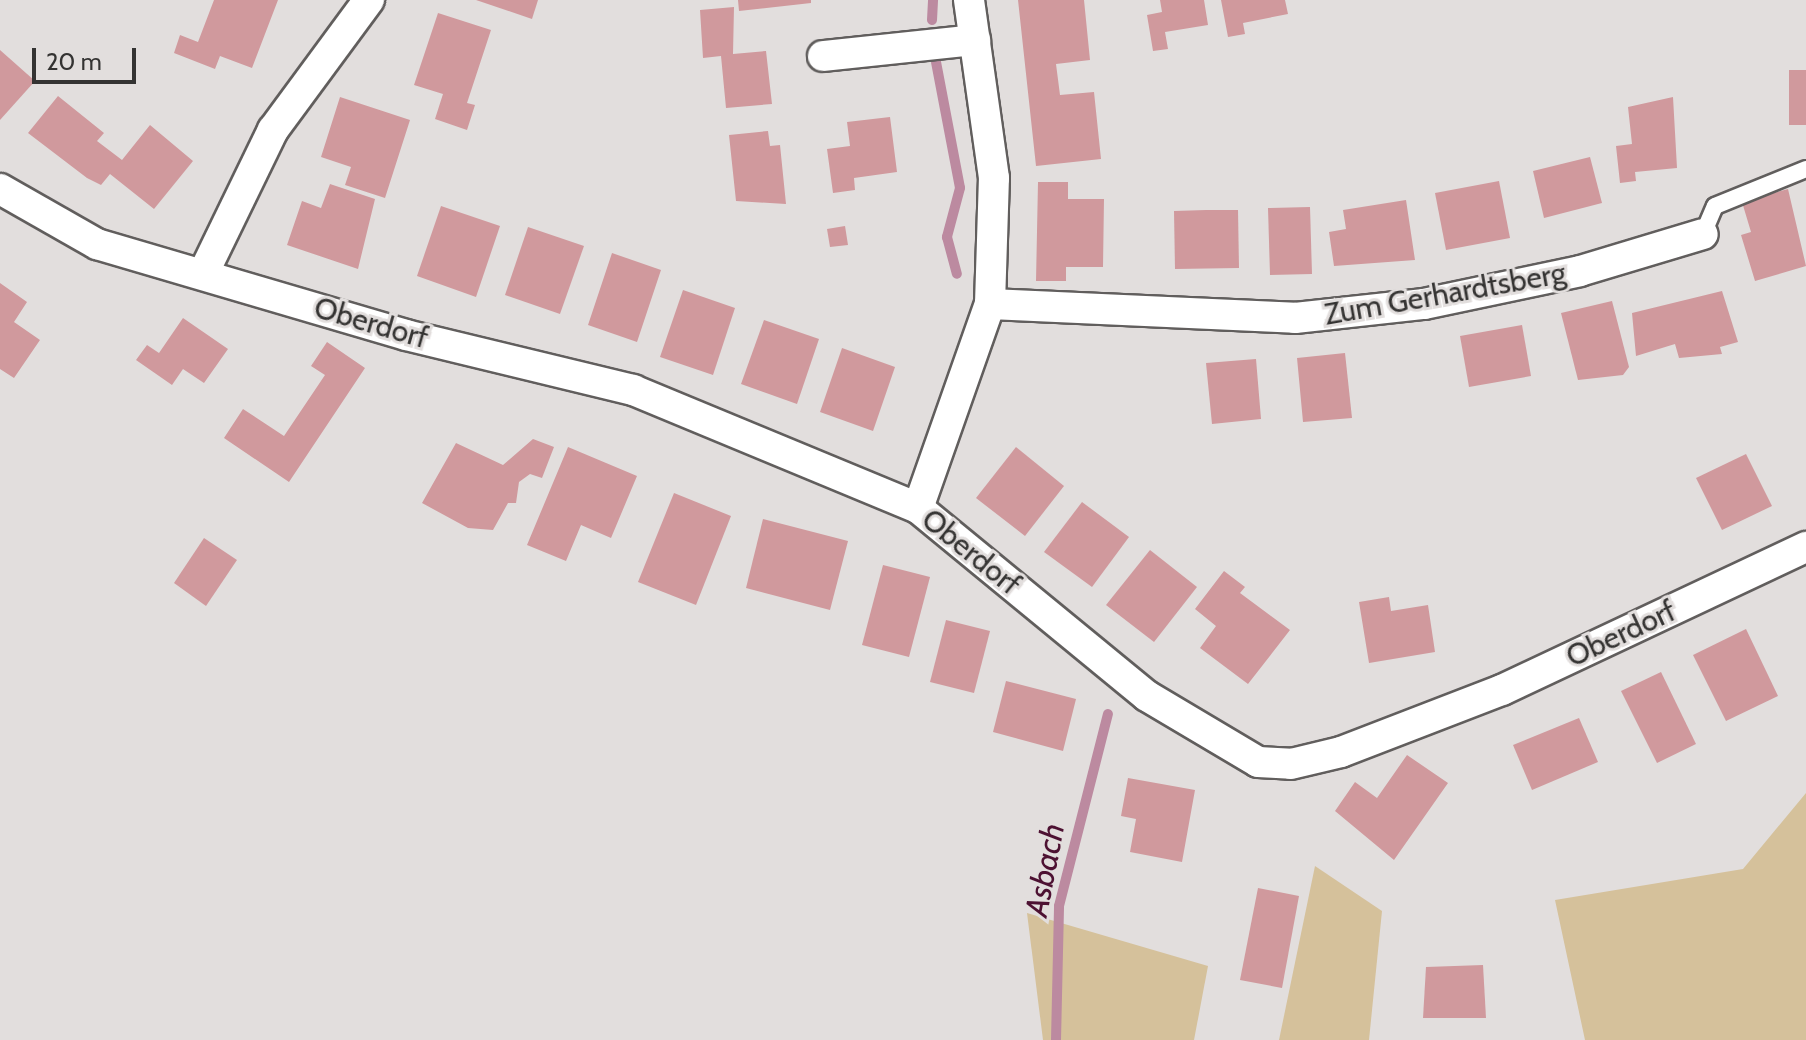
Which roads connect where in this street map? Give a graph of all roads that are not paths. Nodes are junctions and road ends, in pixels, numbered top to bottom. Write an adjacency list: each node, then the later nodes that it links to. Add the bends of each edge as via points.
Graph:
1 (369, 0): 8 (street, via 273,130)
2 (969, 0): 3 (street)
3 (975, 40): 4 (street); 9 (street, via 994,178)
4 (823, 56)
5 (1806, 169): 7 (lane, via 1715,206)
6 (0, 189): 8 (street, Oberdorf, via 97,244)
7 (1703, 234): 9 (street, Zum Gerhardtsberg, via 1580,271 1424,304 1295,318)
8 (204, 272): 10 (street, Oberdorf, via 406,335 633,390)
9 (990, 304): 10 (street)
10 (918, 508): 11 (street, Oberdorf, via 1147,696 1258,762 1291,764 1502,690)
11 (1806, 547)

